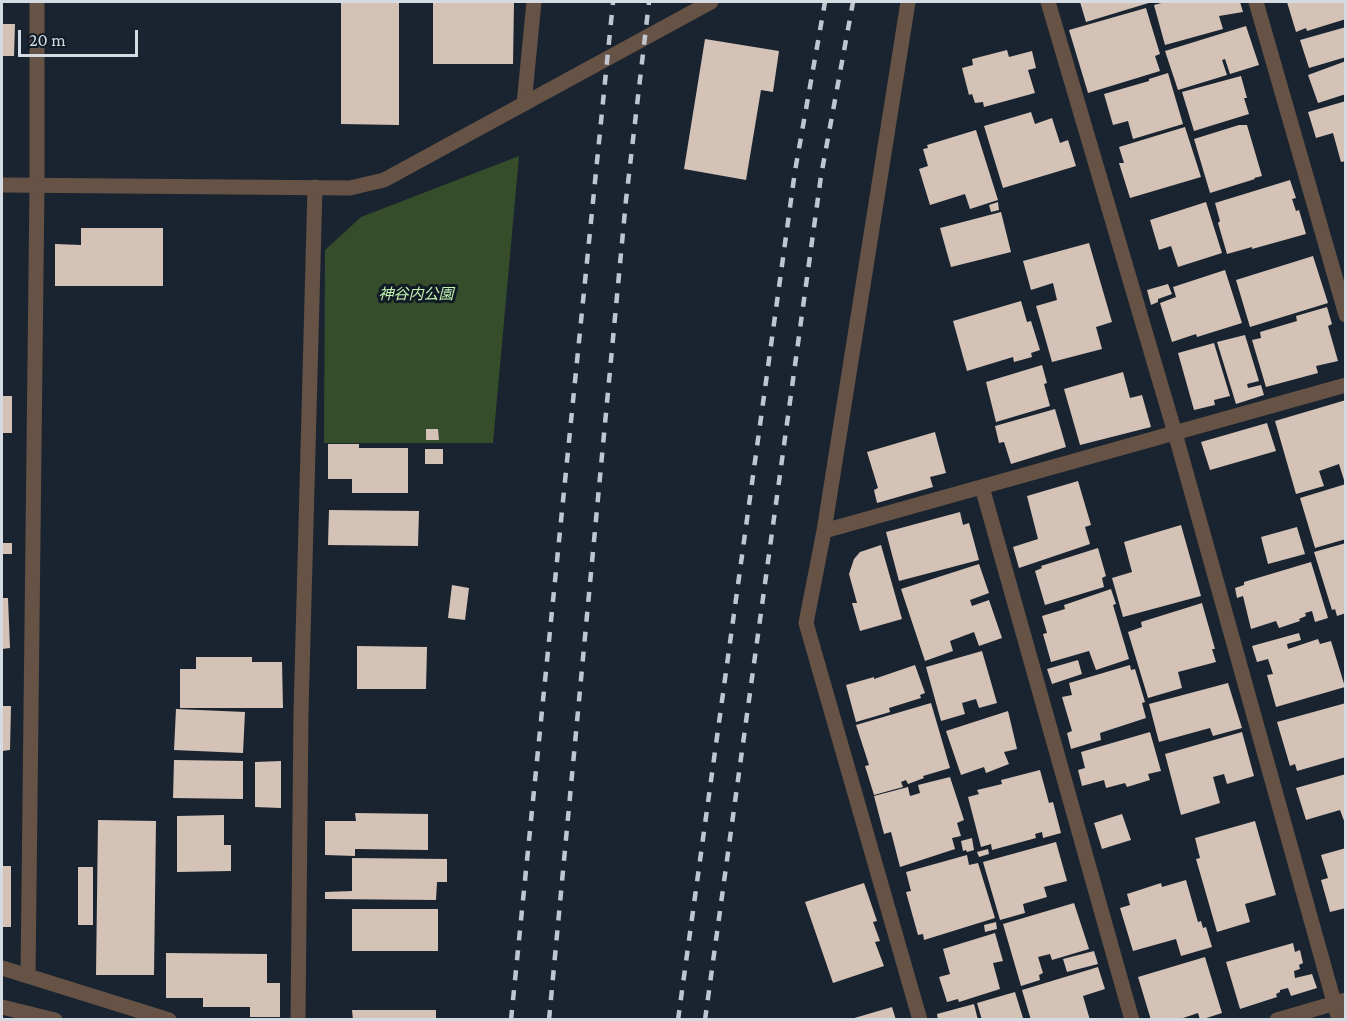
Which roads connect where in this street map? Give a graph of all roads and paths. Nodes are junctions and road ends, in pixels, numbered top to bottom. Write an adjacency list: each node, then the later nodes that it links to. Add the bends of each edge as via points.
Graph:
1 (37, 2): 8 (street)
2 (534, 2): 7 (street)
3 (711, 2): 7 (street)
4 (908, 2): 15 (street)
5 (1048, 2): 13 (street)
6 (1256, 2): 11 (street)
7 (524, 104): 10 (street, via 384,180 350,188)
8 (37, 185): 9 (street); 10 (street); 17 (street)
9 (2, 186)
10 (315, 187): 22 (street, via 301,712)
11 (1346, 315)
12 (1346, 385): 13 (street)
13 (1175, 433): 14 (street); 18 (street)
14 (982, 486): 15 (street); 24 (street)
15 (824, 531): 23 (street, via 806,623)
16 (2, 968): 17 (street)
17 (28, 976): 21 (street)
18 (1340, 1001): 25 (street); 26 (street)
19 (2, 1007): 20 (street)
20 (55, 1020)
21 (169, 1020)
22 (298, 1020)
23 (920, 1020)
24 (1132, 1020)
25 (1277, 1020)
26 (1339, 1020)

